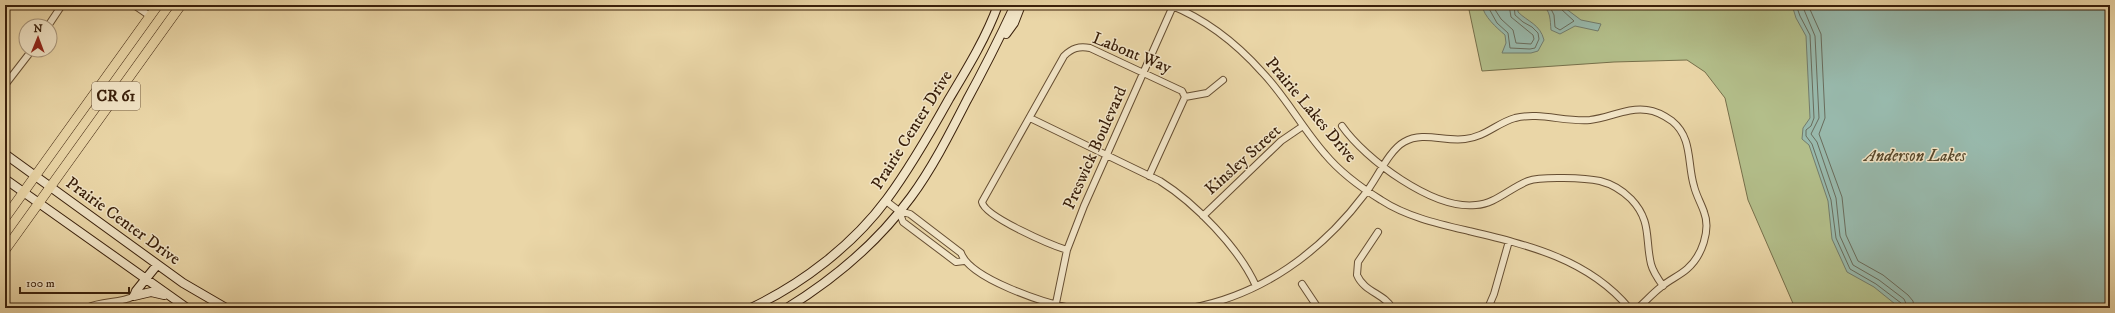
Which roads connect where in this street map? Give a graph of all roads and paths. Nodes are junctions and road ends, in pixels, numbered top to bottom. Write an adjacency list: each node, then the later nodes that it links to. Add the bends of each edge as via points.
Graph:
1 (62, 5): 10 (street)
2 (134, 5): 9 (street)
3 (158, 5): 9 (main road, CR 61)
4 (181, 5): 26 (main road, CR 61)
5 (998, 5): 29 (main road, Prairie Center Drive, via 980,46 909,168)
6 (1015, 5): 11 (main road, Prairie Center Drive)
7 (1021, 5): 11 (main road, via 1014,23)
8 (1171, 6): 13 (street, Preswick Boulevard); 18 (street, Prairie Lakes Drive, via 1198,19 1244,53 1264,73)
9 (150, 16): 23 (main road, CR 61)
10 (53, 18)
11 (992, 54): 31 (main road, Prairie Center Drive, via 938,155)
12 (26, 58): 15 (street)
13 (1144, 73): 16 (street, Labont Way, via 1178,88); 17 (street, Labont Way, via 1090,48 1076,48 1064,56); 21 (street, Preswick Boulevard)
14 (1222, 80): 16 (street, via 1207,92)
15 (5, 86)
16 (1185, 97): 24 (street)
17 (1030, 118): 21 (street); 37 (street, Labont Way, via 982,199 982,205 1011,226)
18 (1304, 126): 27 (street, Prairie Lakes Drive, via 1325,154); 32 (street, Kinsley Street, via 1281,141)
19 (1342, 126): 22 (street, via 1353,142)
20 (5, 154): 23 (main road, Prairie Center Drive)
21 (1107, 156): 24 (street); 37 (street, Preswick Boulevard)
22 (1384, 167): 27 (street); 43 (street, via 1432,196 1464,205 1485,204 1517,186 1542,178 1599,181 1611,185 1632,200 1640,210 1649,234 1651,264); 43 (street, via 1395,149 1412,138 1476,138 1514,118 1527,116 1589,120 1635,109 1661,114 1681,130 1687,142 1693,182 1705,213 1706,225 1696,259)
23 (36, 176): 26 (main road, Prairie Center Drive); 28 (main road, CR 61)
24 (1149, 176): 32 (street, via 1176,191)
25 (5, 178): 28 (main road, Prairie Center Drive)
26 (50, 187): 30 (main road, CR 61); 39 (main road, Prairie Center Drive)
27 (1368, 191): 35 (street, Prairie Lakes Drive, via 1405,212 1428,221); 42 (street, via 1329,236 1308,255)
28 (25, 193): 30 (main road, Prairie Center Drive); 33 (main road, CR 61)
29 (886, 201): 31 (street); 50 (main road, Prairie Center Drive, via 857,233 820,265 782,292)
30 (38, 202): 36 (main road, CR 61); 40 (main road, Prairie Center Drive)
31 (899, 211): 38 (street, via 910,214 961,253); 38 (street, via 904,222 956,262); 51 (main road, Prairie Center Drive, via 850,262)
32 (1203, 216): 42 (street, via 1243,263)
33 (5, 218)
34 (1378, 232): 55 (street, via 1358,262 1356,275 1364,286 1389,302)
35 (1509, 241): 56 (street); 57 (street, Prairie Lakes Drive, via 1537,248 1568,262 1608,288)
36 (5, 250)
37 (1067, 250): 46 (street, Preswick Boulevard)
38 (964, 261): 46 (street, via 1005,286)
39 (158, 265): 40 (main road); 49 (main road, Prairie Center Drive)
40 (145, 278): 44 (main road, Prairie Center Drive); 45 (main road, via 134,292)
41 (1302, 284): 54 (street)
42 (1256, 286): 53 (street, via 1229,298)
43 (1663, 286): 58 (street)
44 (167, 295): 45 (main road, via 151,292); 48 (main road, Prairie Center Drive)
45 (134, 296): 47 (street, via 125,301 106,302)
46 (1055, 306): 52 (street)
47 (87, 308)
48 (187, 308)
49 (226, 308)
50 (751, 308)
51 (787, 308)
52 (1070, 308)
53 (1190, 308)
54 (1318, 308)
55 (1392, 308)
56 (1488, 308)
57 (1629, 308)
58 (1638, 308)

